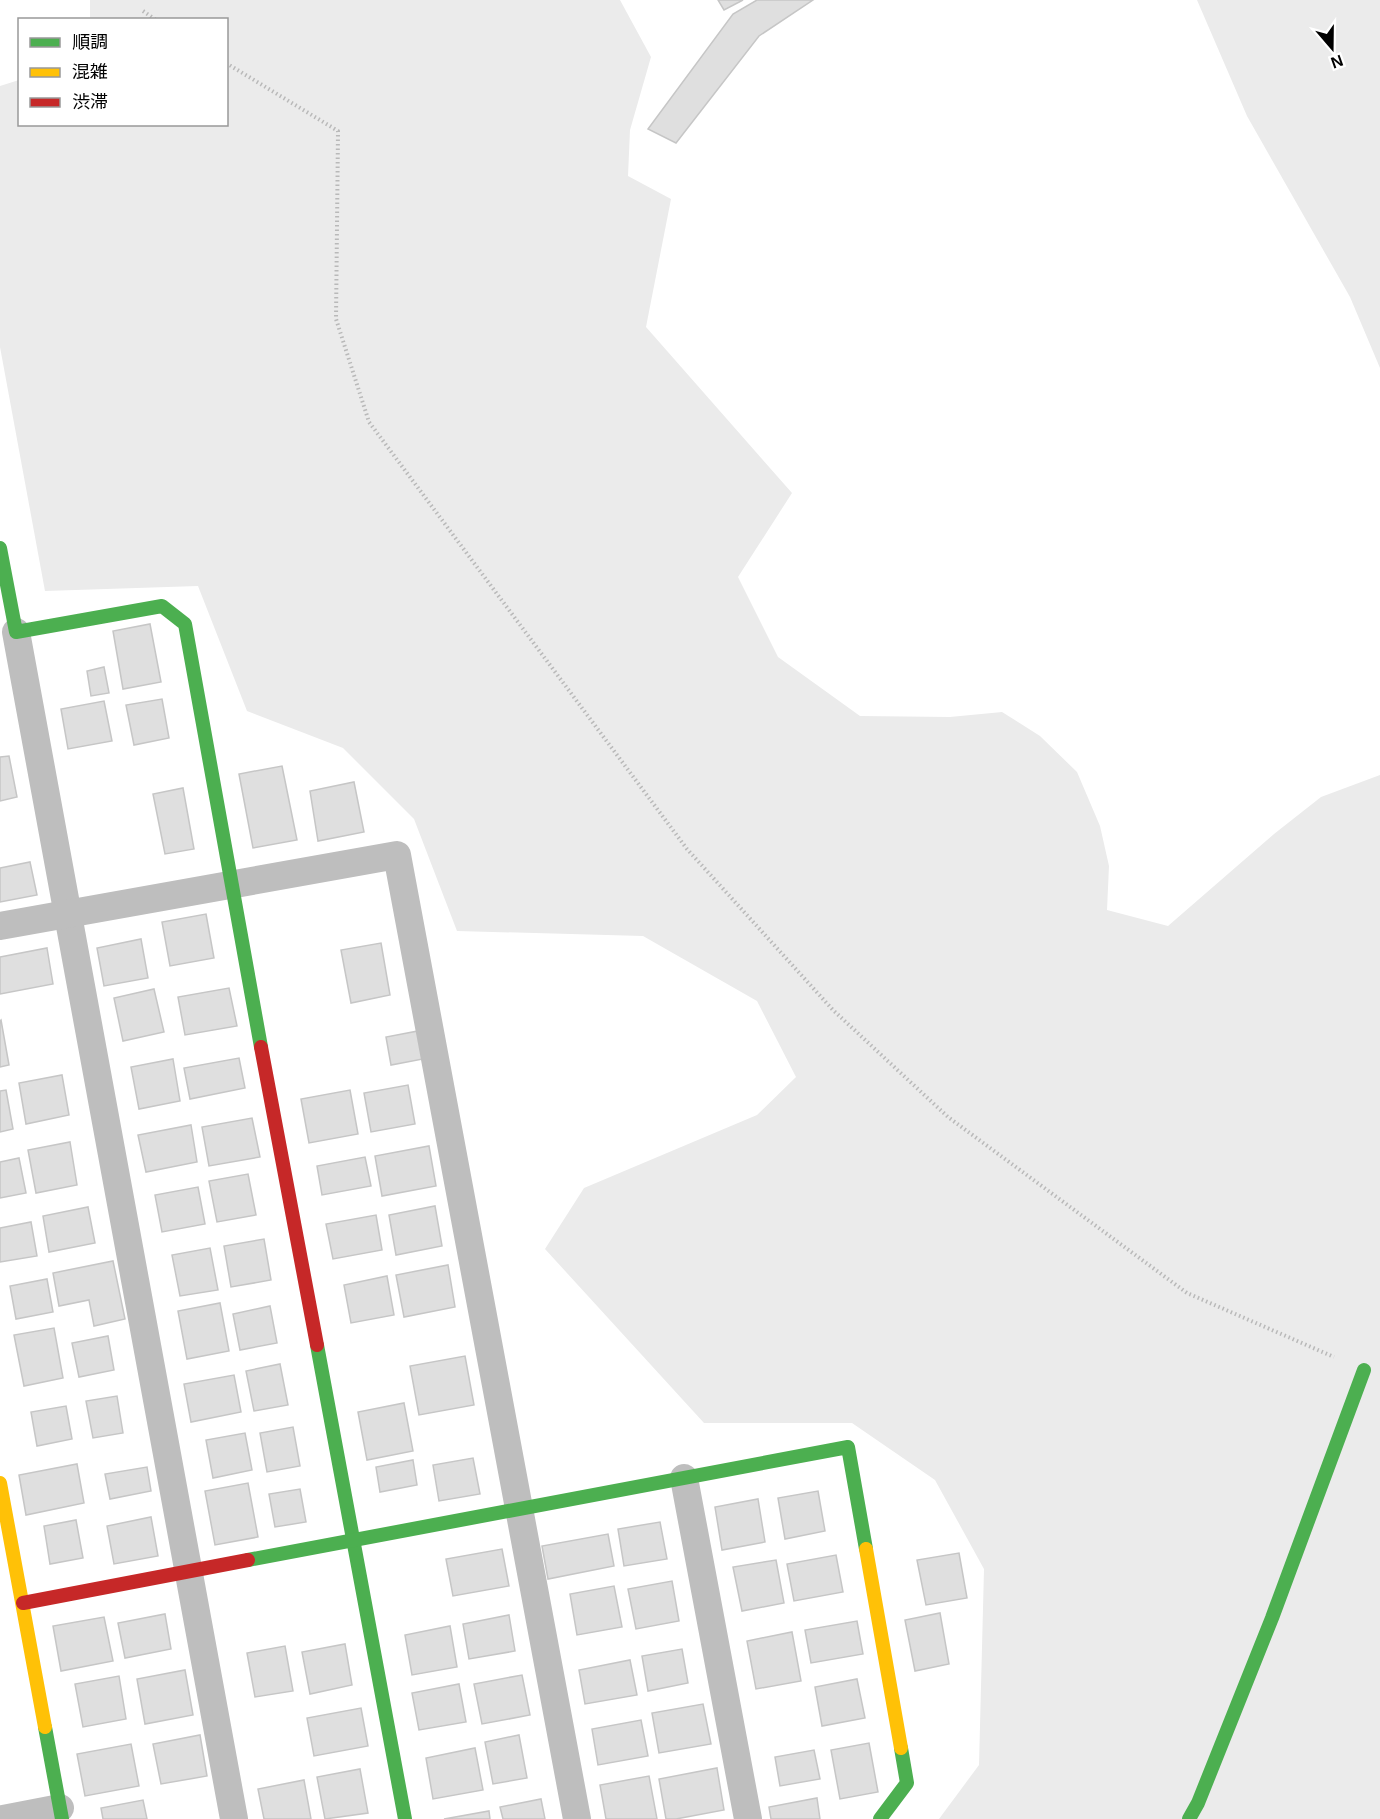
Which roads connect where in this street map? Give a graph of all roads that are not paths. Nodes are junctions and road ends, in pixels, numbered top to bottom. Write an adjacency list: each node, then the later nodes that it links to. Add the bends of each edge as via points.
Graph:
1 (0, 548): 2 (street)
2 (16, 632): 3 (street, via 162,606 185,624); 4 (street)
3 (231, 884): 4 (street); 9 (street, via 397,855); 10 (street)
4 (68, 915): 5 (street); 11 (street)
5 (0, 926)
6 (1364, 1370): 20 (street, via 1272,1618)
7 (684, 1478): 9 (street); 18 (street); 19 (street, via 848,1447 907,1782)
8 (0, 1483): 12 (street)
9 (518, 1508): 10 (street); 17 (street)
10 (354, 1539): 11 (street); 16 (street)
11 (189, 1571): 12 (street); 15 (street)
12 (23, 1603): 13 (street)
13 (61, 1814): 14 (street)
14 (3, 1819)
15 (234, 1819)
16 (405, 1819)
17 (577, 1819)
18 (748, 1819)
19 (880, 1819)
20 (1190, 1819)

